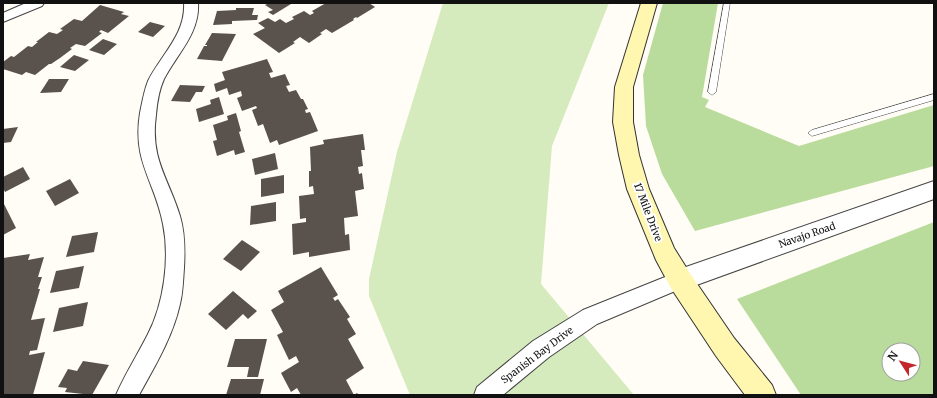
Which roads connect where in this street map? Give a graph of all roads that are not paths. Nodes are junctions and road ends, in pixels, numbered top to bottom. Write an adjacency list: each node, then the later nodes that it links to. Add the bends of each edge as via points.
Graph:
1 (37, 3): 5 (street)
2 (191, 3): 11 (street, via 190,22 185,34 156,82 150,101 147,130 148,161 173,224 173,289 162,329)
3 (650, 3): 10 (main road, 17 Mile Drive, via 624,87 623,122 638,189 664,253)
4 (727, 3): 6 (lane)
5 (3, 18)
6 (712, 92)
7 (934, 97): 8 (lane)
8 (812, 133)
9 (934, 190): 10 (street, Navajo Road)
10 (680, 280): 12 (street, Spanish Bay Drive, via 597,314 567,330); 13 (main road, 17 Mile Drive, via 725,347)
11 (127, 395)
12 (485, 395)
13 (762, 395)

